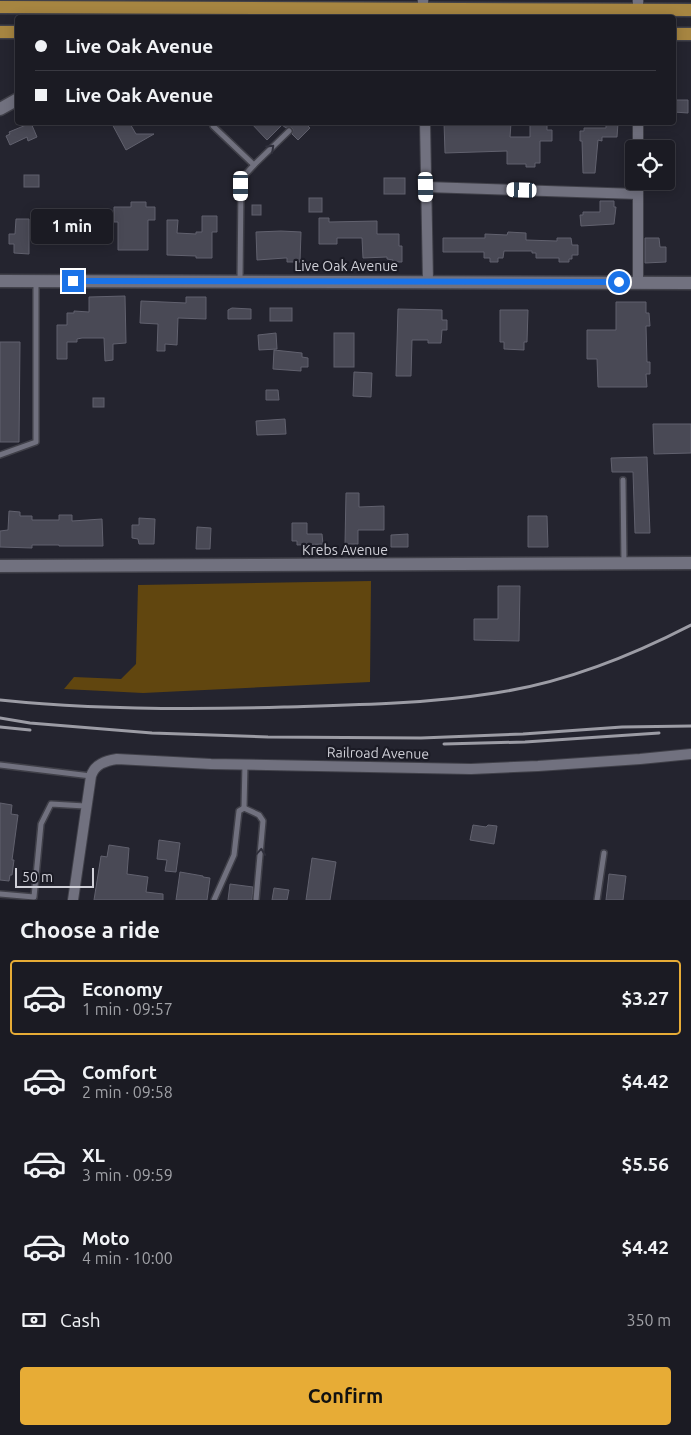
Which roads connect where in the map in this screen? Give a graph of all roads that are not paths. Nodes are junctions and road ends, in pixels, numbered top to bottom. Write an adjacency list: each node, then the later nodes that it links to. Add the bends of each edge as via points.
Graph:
1 (196, 0): 4 (main road)
2 (255, 4): 4 (main road); 5 (main road)
3 (0, 7): 4 (main road)
4 (182, 8)
5 (423, 9): 6 (main road)
6 (638, 9): 7 (main road)
7 (691, 10)
8 (0, 32): 9 (main road)
9 (15, 32)
10 (676, 34): 11 (main road)
11 (691, 34)
12 (15, 100): 13 (street)
13 (0, 108)
14 (212, 125): 19 (lane)
15 (425, 125): 20 (street)
16 (638, 125): 18 (street)
17 (289, 132): 19 (lane, one-way to 17)
18 (638, 140)
19 (254, 165): 25 (lane, via 244,176 241,186)
20 (426, 187): 22 (street); 26 (street)
21 (638, 190): 22 (street)
22 (638, 194): 27 (street)
23 (0, 281): 24 (street, Live Oak Avenue)
24 (36, 281): 25 (street, Live Oak Avenue); 29 (lane, via 36,442)
25 (240, 281): 26 (street, Live Oak Avenue)
26 (428, 281): 27 (street, Live Oak Avenue)
27 (638, 283): 28 (street, Live Oak Avenue)
28 (691, 283)
29 (0, 455)
30 (623, 480): 32 (lane)
31 (691, 563): 32 (street, Krebs Avenue)
32 (624, 564): 33 (street, Krebs Avenue)
33 (0, 566)
34 (691, 754): 35 (street, Railroad Avenue, via 575,764 472,768)
35 (245, 764): 37 (street, Railroad Avenue, via 117,759 98,765); 39 (lane)
36 (0, 765): 37 (lane)
37 (91, 776): 38 (street)
38 (85, 806): 41 (lane, via 51,804 41,824 34,897); 42 (street)
39 (244, 808): 43 (lane, via 239,811 234,855); 44 (lane, one-way to 39, via 264,821)
40 (604, 852): 45 (lane)
41 (0, 894)
42 (73, 900)
43 (214, 900)
44 (256, 900)
45 (597, 900)

